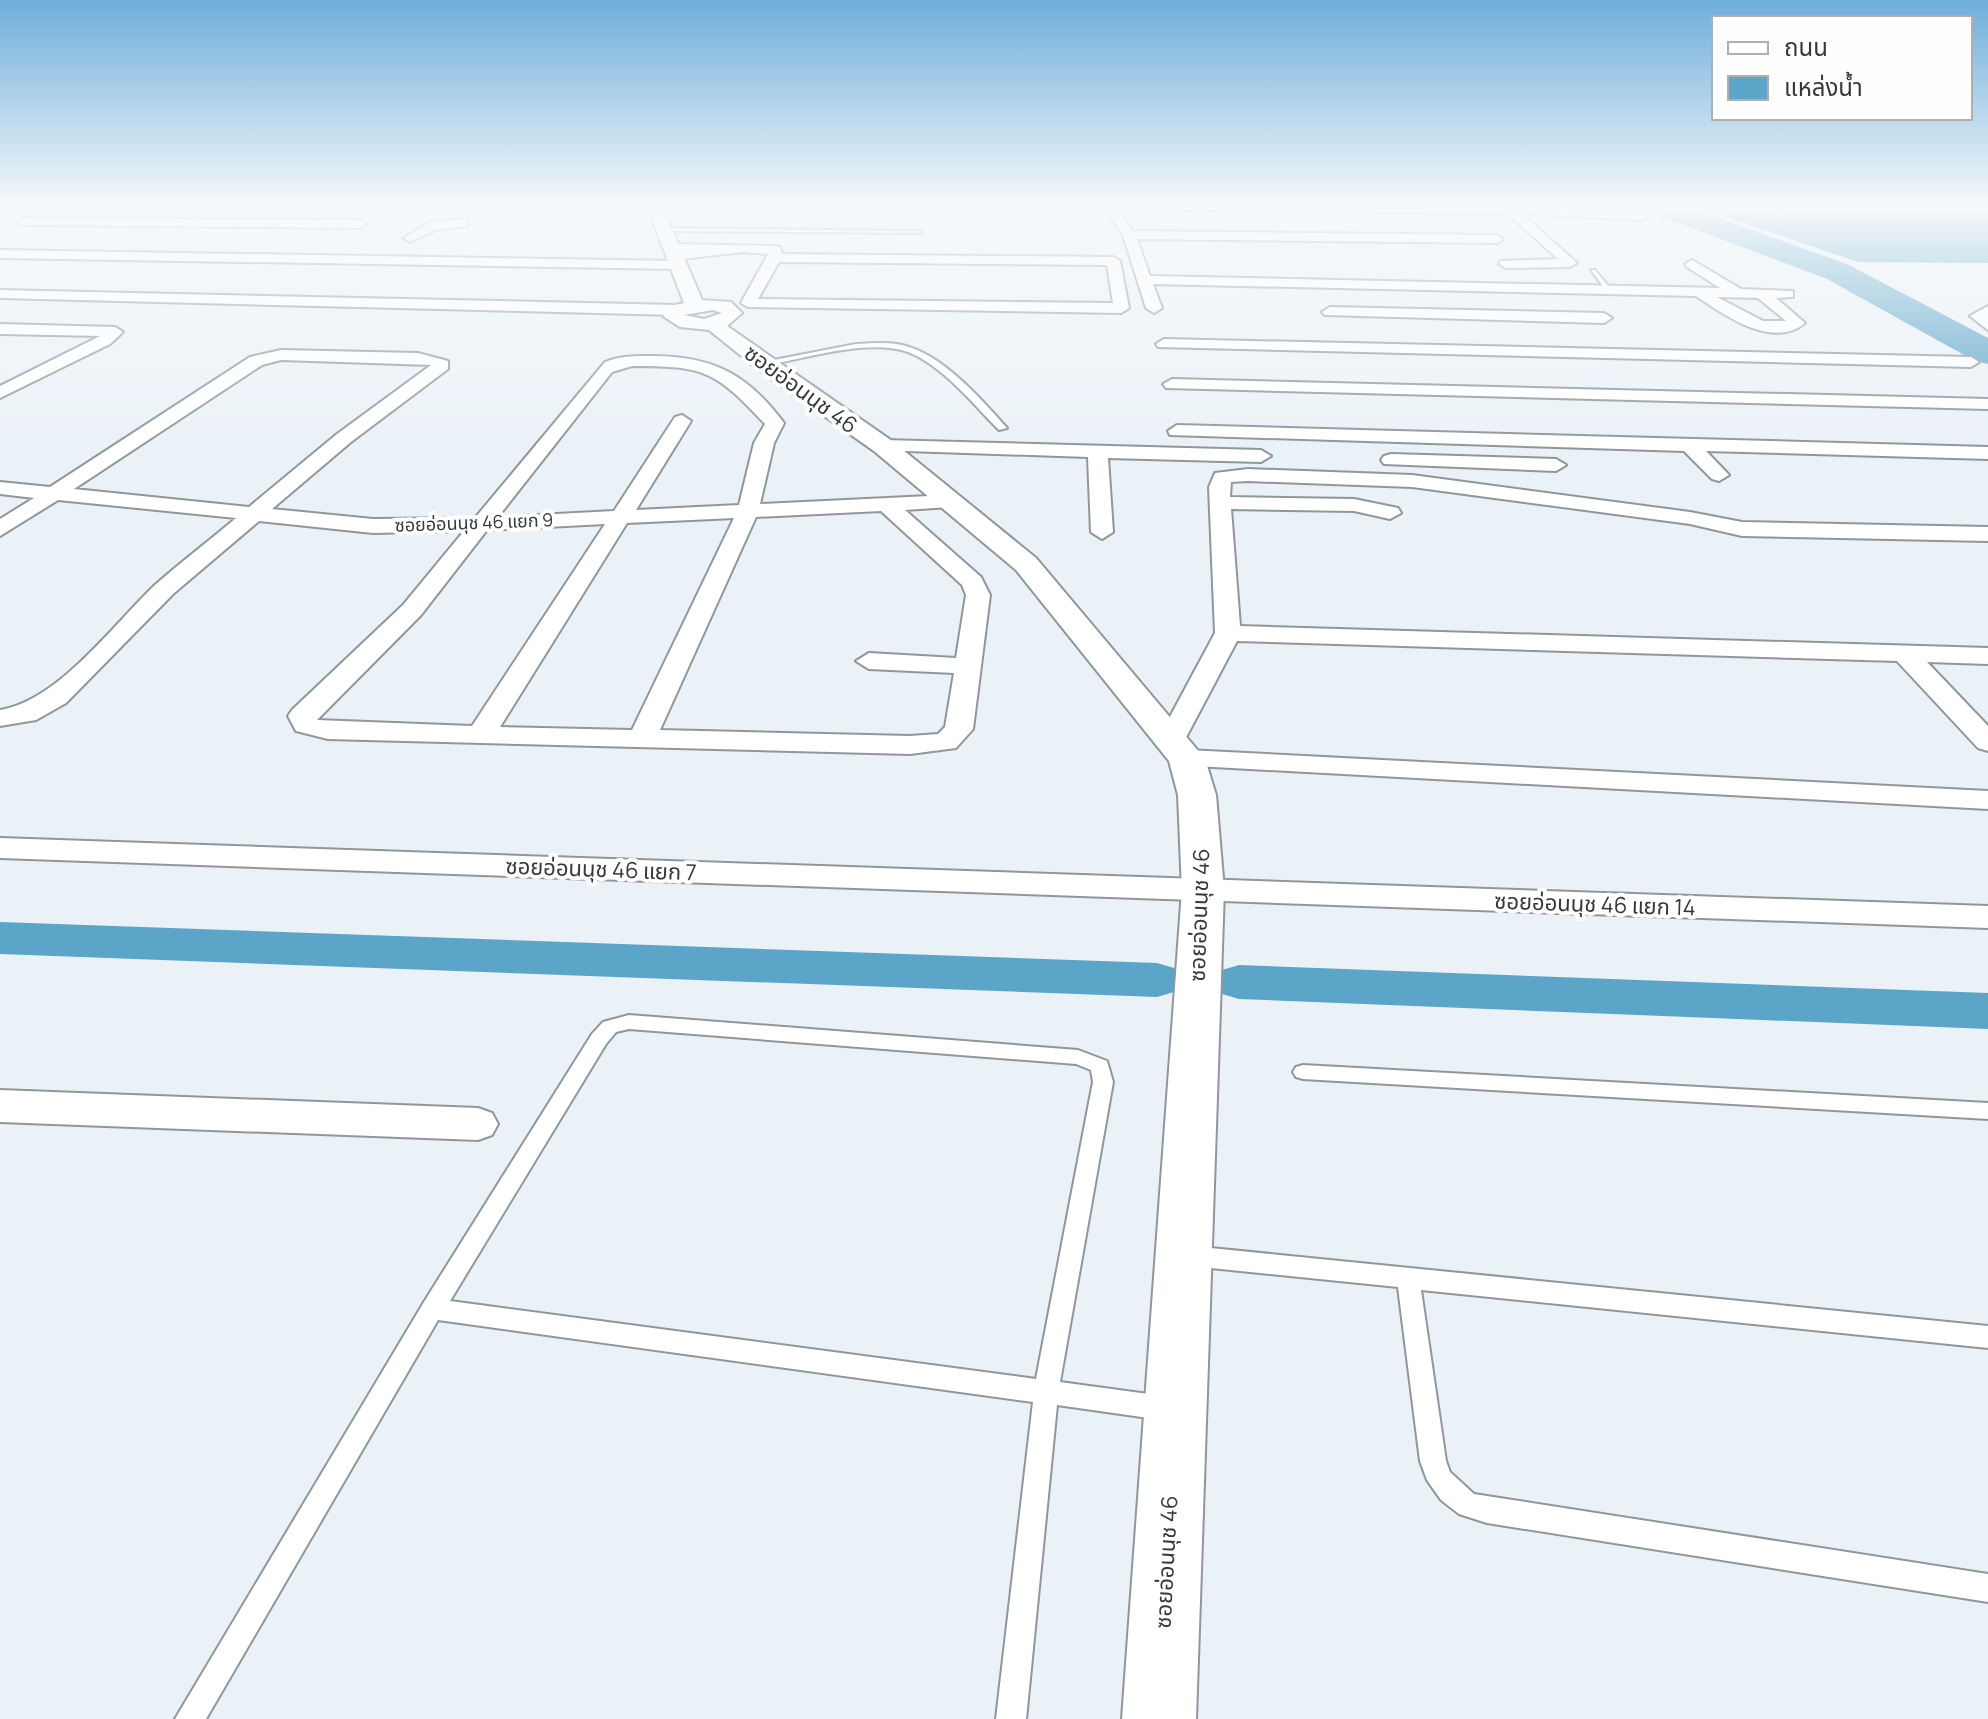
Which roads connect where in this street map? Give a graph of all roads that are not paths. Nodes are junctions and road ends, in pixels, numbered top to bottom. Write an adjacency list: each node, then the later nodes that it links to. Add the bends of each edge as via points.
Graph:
1 (311, 286): 20 (street)
2 (685, 286): 24 (street, ซอยอ่อนนุช 46)
3 (758, 286): 4 (street, via 748,303 872,299)
4 (972, 286)
5 (1013, 286): 6 (street, via 1121,308)
6 (1117, 286)
7 (1148, 286): 21 (street)
8 (1320, 286): 12 (street)
9 (1423, 286): 12 (street)
10 (1607, 286): 13 (lane)
11 (1727, 286): 15 (street)
12 (1425, 290): 13 (street); 25 (street)
13 (1611, 291): 14 (street)
14 (1701, 293): 15 (street); 18 (street, via 1747,321 1797,323)
15 (1738, 293): 18 (street)
16 (0, 294): 20 (street)
17 (1534, 294): 26 (street)
18 (1762, 294): 19 (street)
19 (1788, 294)
20 (289, 299): 24 (street)
21 (1154, 308)
22 (1988, 311): 28 (street, via 1978,316)
23 (1330, 312): 25 (street)
24 (695, 313): 32 (street, ซอยอ่อนนุช 46)
25 (1437, 314): 26 (street); 33 (street)
26 (1555, 317): 27 (street)
27 (1604, 318)
28 (1988, 325)
29 (0, 329): 35 (street, via 115,332)
30 (1164, 344): 33 (street)
31 (1971, 362): 33 (street)
32 (762, 363): 38 (lane, via 868,347 910,350 951,379); 41 (street, ซอยอ่อนนุช 46)
33 (1462, 371): 34 (street); 36 (street); 40 (street)
34 (1172, 384)
35 (0, 393)
36 (1988, 404)
37 (682, 421): 56 (street)
38 (1002, 428)
39 (1177, 431): 40 (street)
40 (1501, 441): 42 (street); 45 (street)
41 (883, 446): 43 (street); 50 (street, ซอยอ่อนนุช 46)
42 (1690, 446): 44 (street); 47 (street)
43 (1098, 452): 45 (street); 59 (street)
44 (1988, 453)
45 (1517, 464): 46 (street)
46 (1556, 465)
47 (1719, 475)
48 (0, 488): 49 (street, ซอยอ่อนนุช 46 แยก 9)
49 (57, 494): 55 (street, ซอยอ่อนนุช 46 แยก 9); 55 (street, via 264,358 440,361 433,374 344,438); 58 (street)
50 (950, 501): 52 (street, ซอยอ่อนนุช 46 แยก 9); 70 (street, ซอยอ่อนนุช 46, via 1026,564)
51 (1219, 503): 54 (street, via 1354,505); 60 (street, via 1222,477 1412,481 1742,529); 61 (street)
52 (887, 505): 53 (street, ซอยอ่อนนุช 46 แยก 9); 65 (street, via 973,582 978,608)
53 (748, 512): 56 (street, ซอยอ่อนนุช 46 แยก 9); 57 (street, via 764,443 775,423 713,366 625,362 606,368); 68 (street)
54 (1390, 513)
55 (254, 515): 57 (street, ซอยอ่อนนุช 46 แยก 9, via 373,526); 66 (street, via 165,589 56,697 26,714)
56 (622, 516): 57 (street, ซอยอ่อนนุช 46 แยก 9); 67 (street)
57 (482, 524): 67 (street, via 412,610 302,716 306,725 328,731)
58 (0, 529)
59 (1102, 532)
60 (1988, 534)
61 (1228, 633): 62 (street); 70 (street)
62 (1905, 654): 63 (street); 69 (street)
63 (1988, 656)
64 (869, 661): 65 (street)
65 (970, 666): 68 (street, via 959,729 946,742)
66 (0, 718)
67 (480, 736): 68 (street)
68 (642, 739)
69 (1988, 742)
70 (1179, 749): 71 (street); 73 (street, ซอยอ่อนนุช 46, via 1197,795)
71 (1988, 800)
72 (0, 848): 73 (street, ซอยอ่อนนุช 46 แยก 7)
73 (1203, 890): 74 (street, ซอยอ่อนนุช 46 แยก 14); 79 (street, ซอยอ่อนนุช 46)
74 (1988, 917)
75 (1303, 1072): 77 (lane)
76 (0, 1106): 78 (street)
77 (1988, 1111)
78 (478, 1124)
79 (1182, 1255): 80 (lane); 84 (street, ซอยอ่อนนุช 46)
80 (1408, 1277): 82 (lane); 85 (lane, via 1433,1461 1440,1480 1468,1505)
81 (432, 1309): 83 (lane); 83 (lane, via 610,1027 629,1022 1078,1057 1100,1066 1103,1082); 86 (lane)
82 (1988, 1337)
83 (1046, 1391): 84 (lane); 87 (lane)
84 (1173, 1410): 88 (street, ซอยอ่อนนุช 46)
85 (1988, 1588)
86 (190, 1719)
87 (1011, 1719)
88 (1159, 1719)

